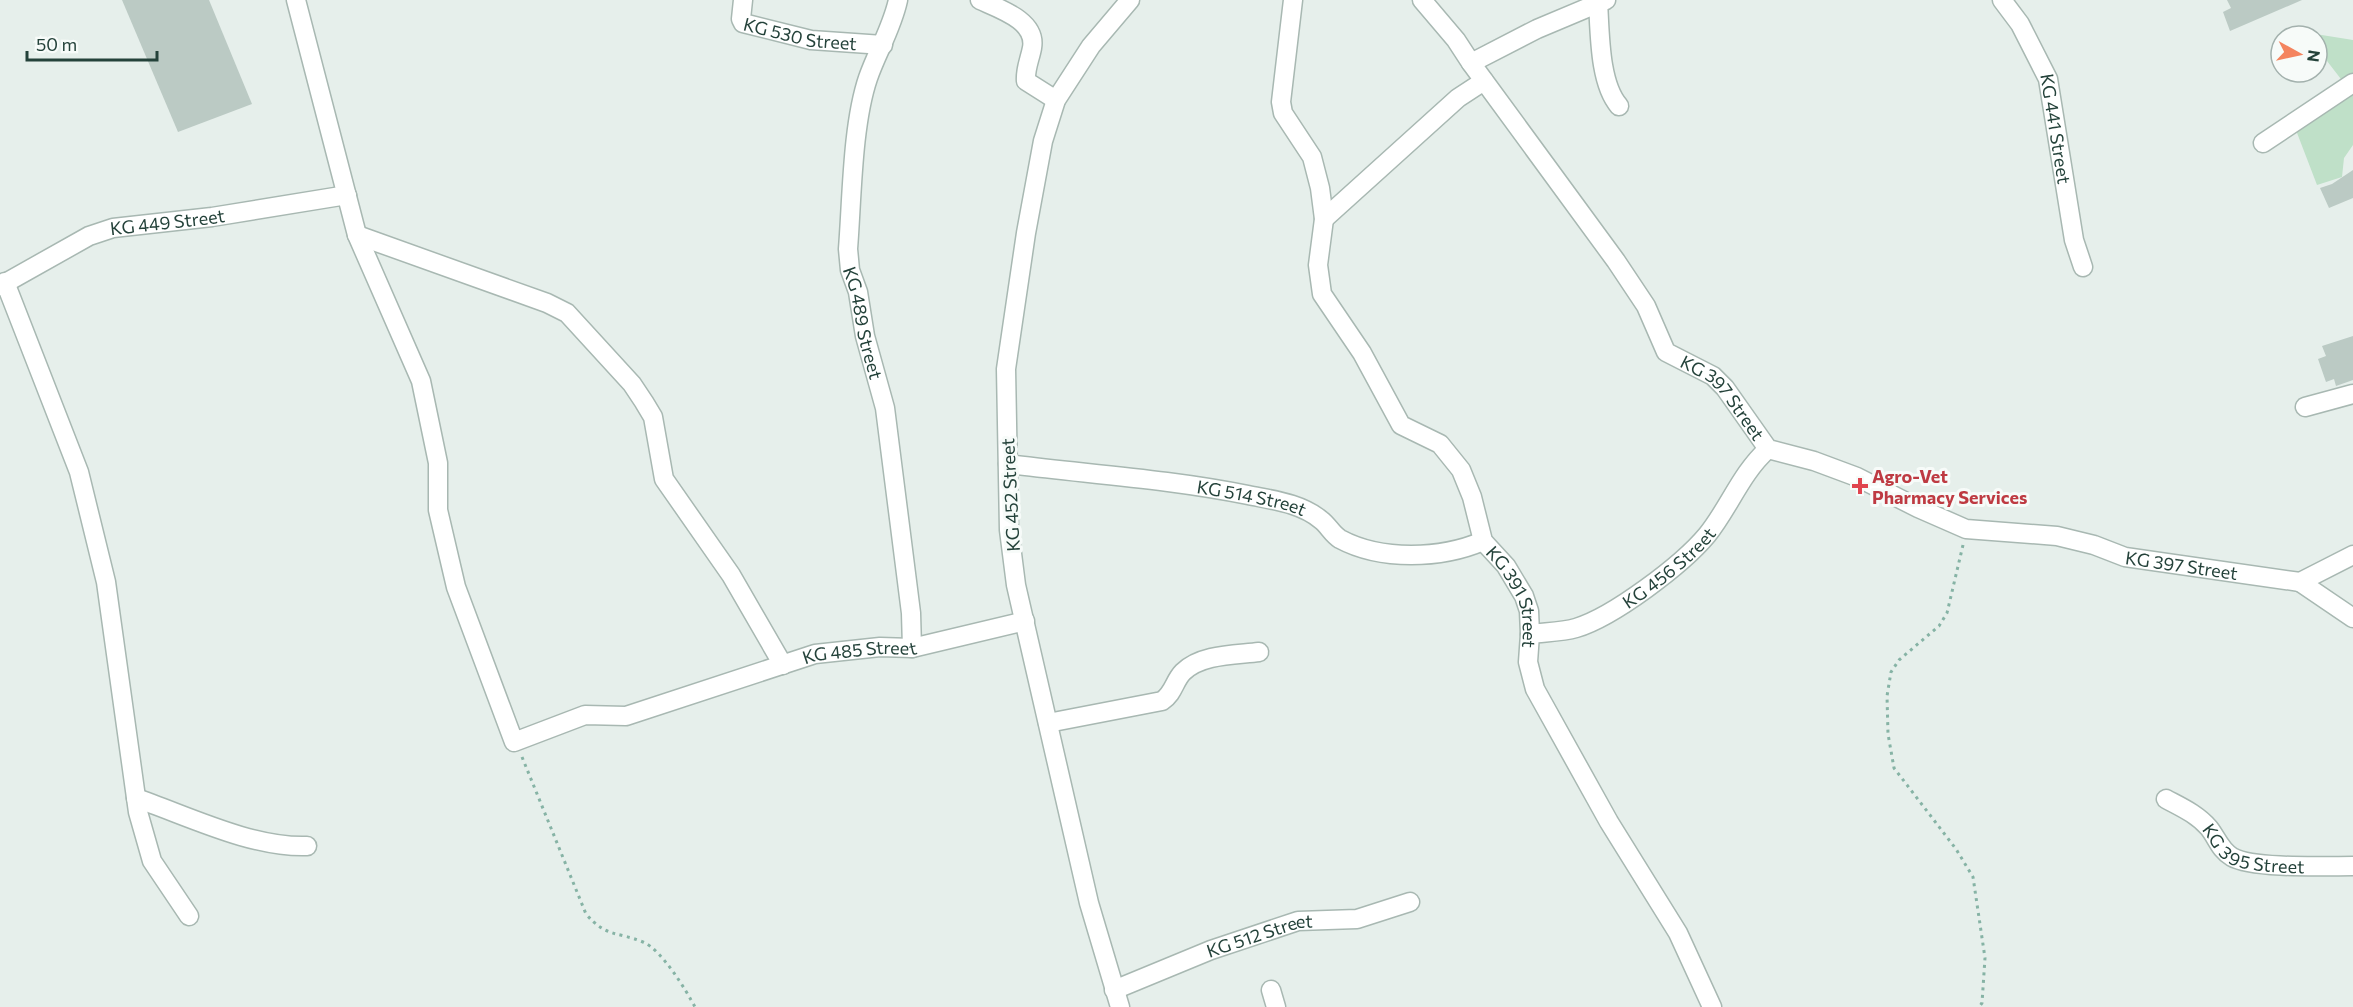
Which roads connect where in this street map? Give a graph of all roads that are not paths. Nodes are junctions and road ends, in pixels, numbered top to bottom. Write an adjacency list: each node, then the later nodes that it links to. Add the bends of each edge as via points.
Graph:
1 (296, 0): 17 (street)
2 (743, 0): 10 (street, KG 530 Street, via 743,23 811,40)
3 (898, 0): 10 (street, KG 489 Street)
4 (980, 0): 14 (street, via 1028,28 1032,45 1026,81)
5 (1130, 0): 14 (street, KG 452 Street, via 1091,46)
6 (1293, 0): 18 (street, KG 391 Street, via 1281,102 1283,113 1312,157)
7 (1422, 0): 11 (street, KG 397 Street)
8 (2002, 0): 20 (street, KG 441 Street, via 2020,24 2048,79 2074,240)
9 (1602, 1): 11 (street); 15 (street, via 1601,49 1611,97)
10 (883, 45): 32 (street, KG 489 Street, via 868,78 860,115 848,249 865,336 885,408)
11 (1471, 63): 12 (street, KG 397 Street)
12 (1484, 81): 18 (street, via 1458,98); 24 (street, KG 397 Street, via 1616,261 1646,306 1666,352 1713,376 1725,387)
13 (2353, 83): 16 (street)
14 (1056, 100): 25 (street, KG 452 Street, via 1043,141 1006,369)
15 (1619, 106)
16 (2262, 143)
17 (347, 195): 19 (street); 21 (street, KG 449 Street, via 113,228 89,236)
18 (1324, 219): 26 (street, KG 391 Street, via 1318,265 1322,294 1362,352 1401,425 1440,444 1461,470)
19 (357, 235): 34 (street, via 567,313 644,402 653,417 664,479 731,575); 34 (street, KG 485 Street, via 421,381 438,463 438,510 453,576 514,742 585,715 626,716)
20 (2084, 267)
21 (2, 284): 36 (street, via 79,472 106,582)
22 (2353, 394): 23 (street)
23 (2305, 407)
24 (1768, 449): 28 (street, KG 397 Street, via 1857,477 1966,529 2057,536 2125,557); 31 (street, KG 456 Street, via 1748,471 1706,536 1677,566 1600,618 1575,628)
25 (1008, 464): 26 (street, KG 514 Street, via 1224,490 1283,502 1309,512 1340,538 1394,554 1430,554); 30 (street, KG 452 Street, via 1009,530)
26 (1483, 542): 31 (street, KG 391 Street, via 1506,566 1524,596)
27 (2353, 555): 28 (street)
28 (2300, 582): 29 (street)
29 (2353, 618)
30 (1025, 621): 32 (street, KG 485 Street); 35 (street, KG 452 Street)
31 (1530, 634): 43 (street, KG 391 Street, via 1528,662 1535,689 1609,822 1678,933)
32 (912, 648): 34 (street, KG 485 Street, via 815,654)
33 (1259, 652): 35 (street, via 1191,664 1180,674 1171,695 1162,701)
34 (783, 665)
35 (1048, 723): 42 (street, KG 452 Street, via 1089,903)
36 (136, 798): 38 (street, via 253,839); 41 (street, via 152,861)
37 (2166, 799): 39 (street, KG 395 Street, via 2189,810 2233,858)
38 (307, 846)
39 (2353, 866)
40 (1410, 902): 42 (street, KG 512 Street, via 1357,919 1298,921 1211,950)
41 (189, 916)
42 (1117, 998)
43 (1712, 1007)

